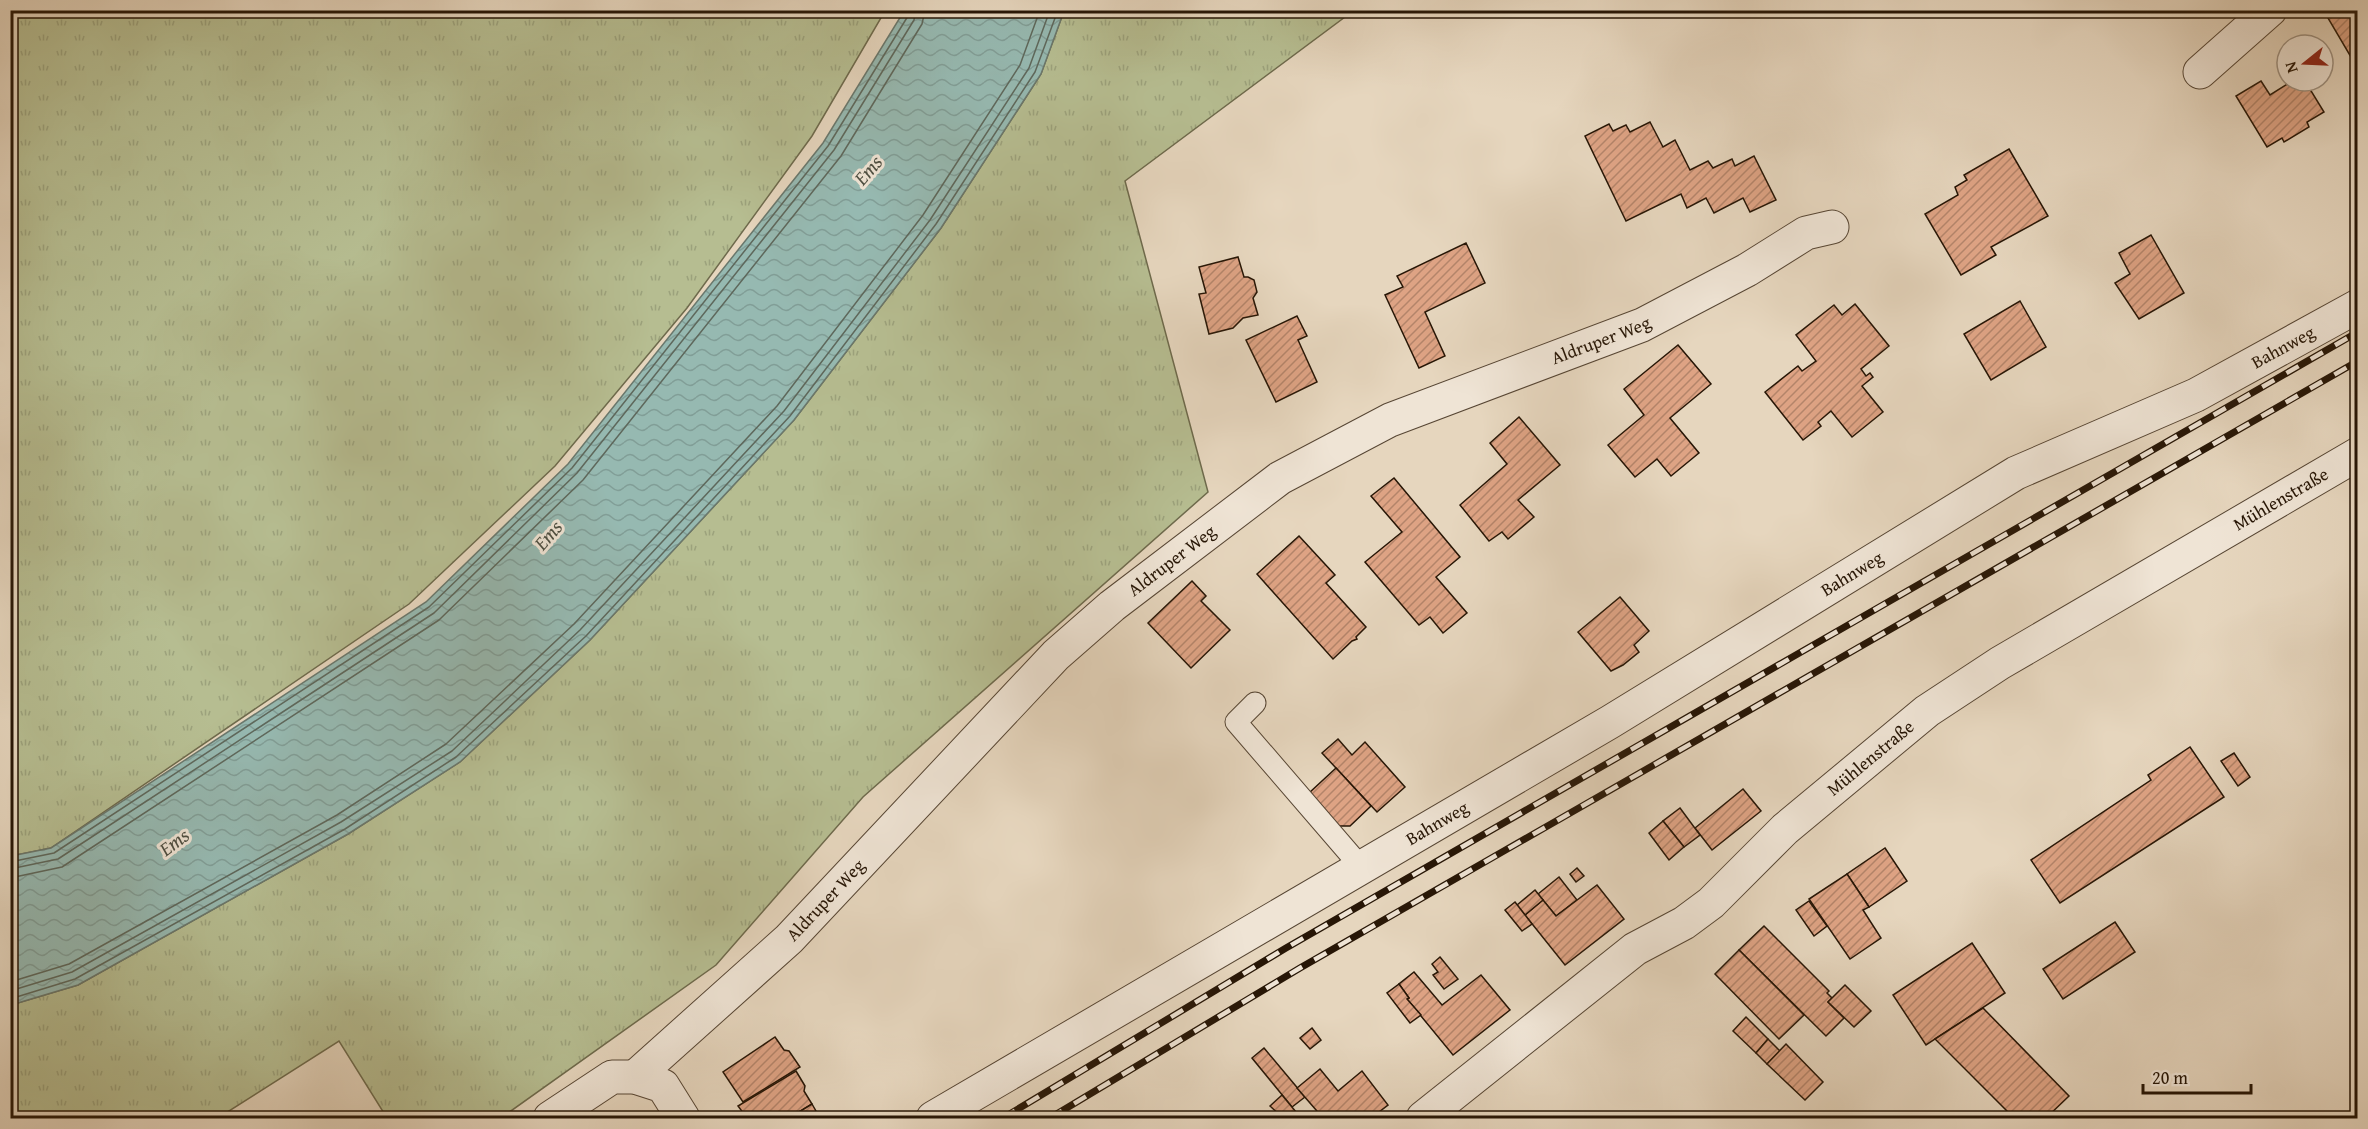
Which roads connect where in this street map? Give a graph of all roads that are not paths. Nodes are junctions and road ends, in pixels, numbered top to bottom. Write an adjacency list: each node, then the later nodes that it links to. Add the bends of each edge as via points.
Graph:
1 (2270, 10): 2 (street)
2 (2200, 72)
3 (1832, 227): 8 (street, Aldruper Weg, via 1806,232 1748,270 1642,325 1390,420 1280,478 1112,606 1056,655 789,939)
4 (2358, 306): 7 (street, Bahnweg, via 2196,395 2016,473 1610,722)
5 (2358, 454): 12 (street, Mühlenstraße, via 2000,663 1927,711 1785,829 1711,903 1684,923 1635,949)
6 (1255, 703): 7 (lane, via 1236,722)
7 (1361, 867): 11 (street, Bahnweg)
8 (635, 1077): 9 (street, via 612,1077); 10 (street, via 663,1086)
9 (550, 1119)
10 (683, 1119)
11 (933, 1119)
12 (1423, 1119)

